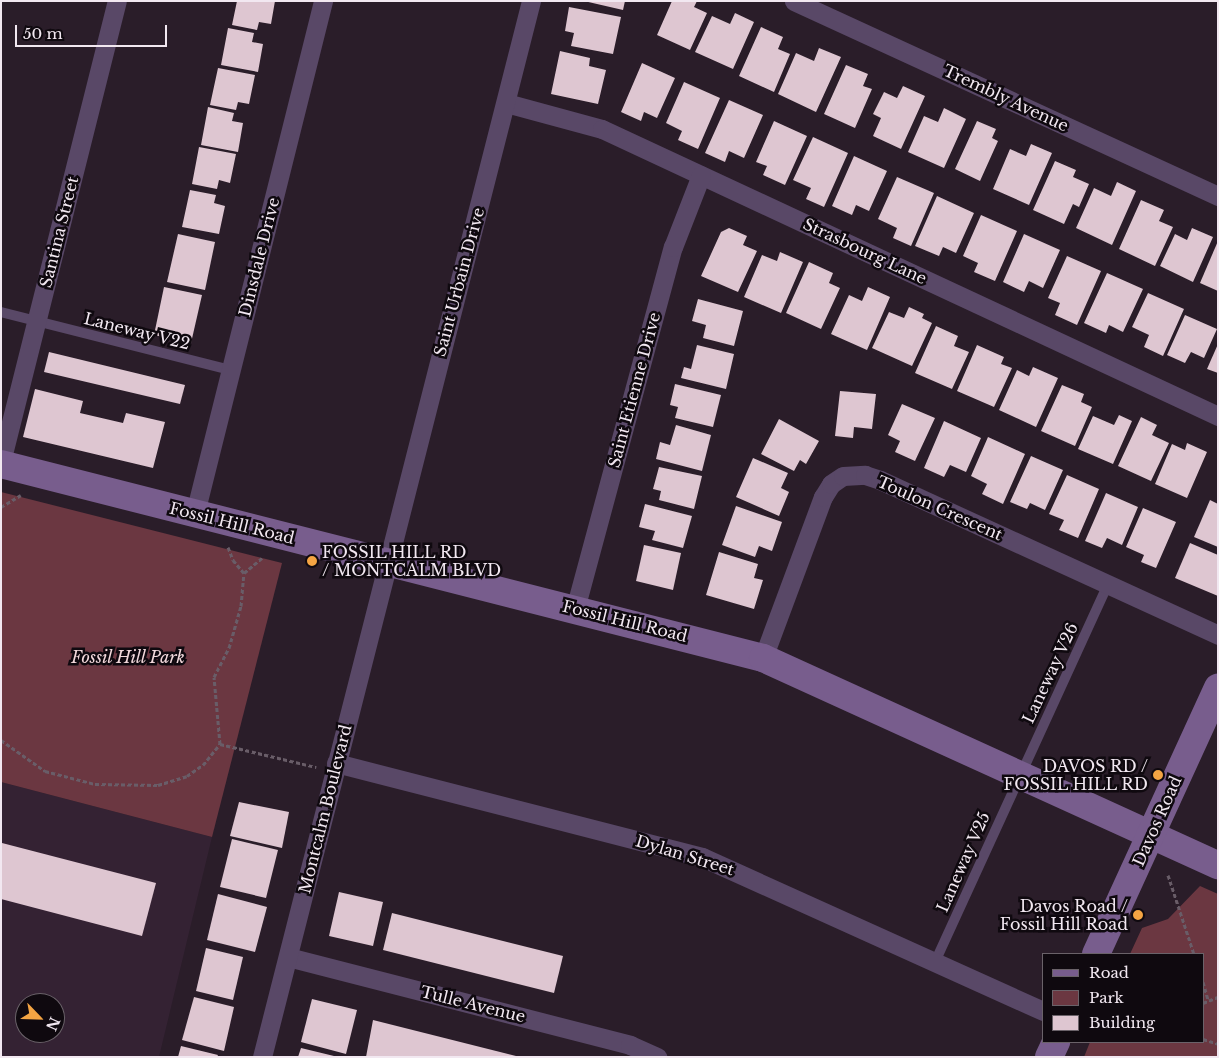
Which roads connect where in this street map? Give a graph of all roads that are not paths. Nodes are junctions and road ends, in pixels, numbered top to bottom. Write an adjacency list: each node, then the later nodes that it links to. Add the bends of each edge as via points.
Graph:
1 (117, 1): 9 (street, Santina Street)
2 (323, 1): 10 (street, Dinsdale Drive)
3 (531, 1): 5 (street, Saint Urbain Drive)
4 (794, 1): 7 (street, Trembly Avenue)
5 (506, 102): 6 (street, Strasbourg Lane, via 586,122); 14 (street, Saint Urbain Drive)
6 (701, 175): 11 (street, Strasbourg Lane); 16 (street, Saint Etienne Drive, via 673,247)
7 (1218, 196)
8 (1, 312): 9 (lane, Laneway V22)
9 (36, 320): 10 (lane, Laneway V22); 12 (street, Santina Street)
10 (230, 370): 13 (street, Dinsdale Drive)
11 (1218, 416)
12 (1, 463): 13 (street, Fossil Hill Road)
13 (195, 513): 14 (street, Fossil Hill Road)
14 (386, 562): 16 (street, Fossil Hill Road); 20 (street, Montcalm Boulevard)
15 (1108, 584): 17 (street, Toulon Crescent); 18 (street, Toulon Crescent, via 880,480 865,475 844,476 831,484 823,497); 21 (lane, Laneway V26)
16 (575, 609): 18 (street, Fossil Hill Road)
17 (1218, 635)
18 (763, 658): 21 (street, Fossil Hill Road)
19 (1218, 688): 22 (street, Davos Road)
20 (336, 763): 25 (street, Montcalm Boulevard); 26 (street, Dylan Street, via 702,857)
21 (1020, 775): 22 (street, Fossil Hill Road); 26 (lane, Laneway V25)
22 (1150, 834): 23 (street, Fossil Hill Road); 24 (street, Davos Road)
23 (1218, 865)
24 (1096, 953)
25 (288, 957): 29 (street, Montcalm Boulevard); 30 (street, Tulle Avenue, via 630,1044)
26 (935, 962): 27 (street, Dylan Street)
27 (1042, 1011)
28 (1056, 1043): 31 (street)
29 (262, 1057)
30 (657, 1057)
31 (1049, 1057)

